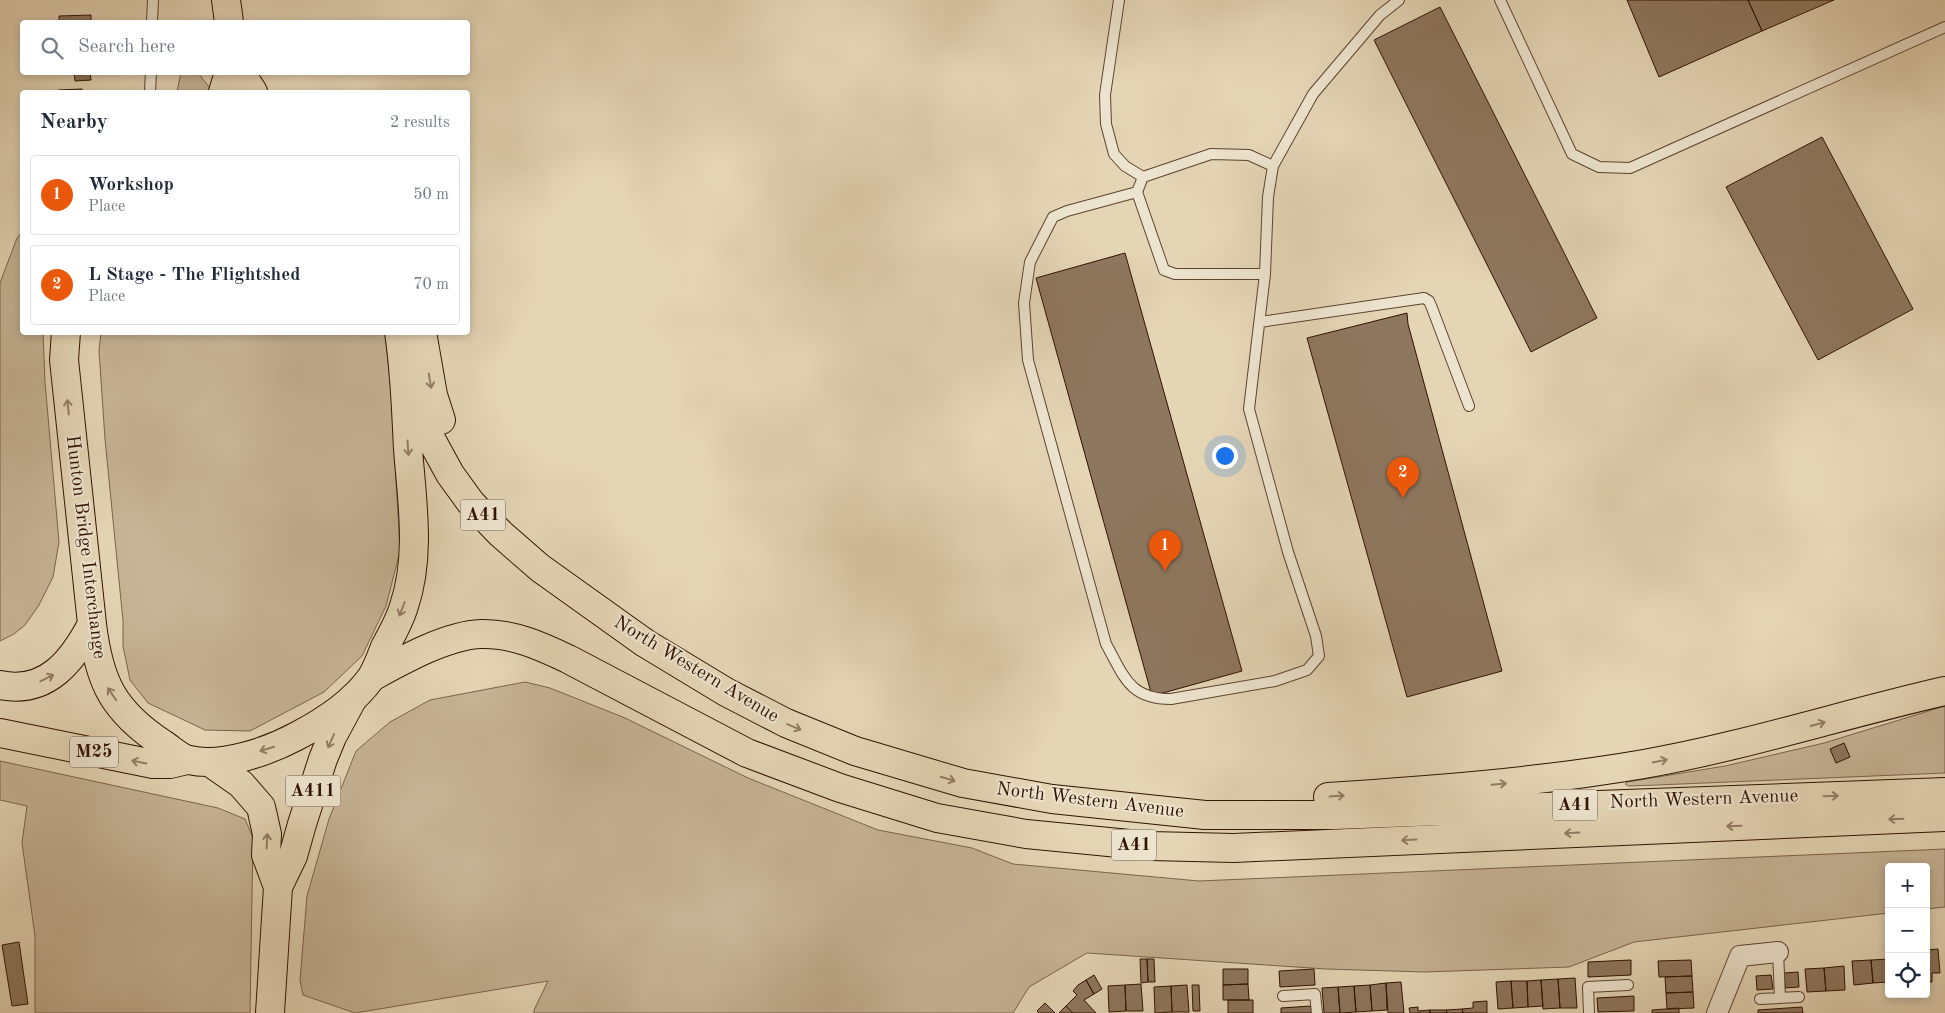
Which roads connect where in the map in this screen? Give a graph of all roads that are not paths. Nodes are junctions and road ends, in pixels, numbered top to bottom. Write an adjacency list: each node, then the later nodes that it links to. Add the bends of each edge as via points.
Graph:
1 (153, 0): 6 (lane)
2 (226, 0): 7 (main road)
3 (1119, 0): 14 (lane, via 1104,96 1106,124 1114,154 1125,166)
4 (1399, 0): 13 (lane, via 1380,14 1313,94)
5 (1500, 0): 8 (lane, via 1572,154 1590,164 1606,167 1630,168)
6 (152, 20)
7 (229, 20)
8 (1945, 27)
9 (151, 75): 11 (lane)
10 (244, 83): 12 (main road)
11 (150, 90)
12 (228, 90)
13 (1273, 166): 14 (lane, via 1249,155 1211,154); 16 (lane, via 1268,197)
14 (1143, 177): 15 (lane)
15 (1137, 192): 16 (lane, via 1164,270 1175,274); 17 (lane, via 1054,217 1030,262 1024,303 1028,360 1106,644 1128,682 1141,694 1156,699 1275,681 1306,670 1319,656 1316,636 1288,552 1249,409)
16 (1265, 274): 17 (lane)
17 (1260, 322): 22 (lane, via 1424,298 1432,308)
18 (66, 335): 24 (main road, Hunton Bridge Interchange, one-way to 18, via 64,360)
19 (399, 335): 21 (main road)
20 (422, 335): 23 (main road, one-way to 23, via 432,394 445,433 462,464 492,504 577,581)
21 (403, 365): 23 (main road, North Western Avenue / A41, via 432,441 471,503 540,568); 25 (main road, one-way to 25, via 414,541 412,573 404,607)
22 (1469, 406)
23 (616, 623): 32 (main road, North Western Avenue / A41, one-way to 32, via 726,692 786,723 856,751 963,783 1052,799)
24 (92, 624): 26 (main road, one-way to 24, via 14,687 37,683 57,673 78,649); 30 (main road, Hunton Bridge Interchange, one-way to 24, via 155,739 126,716 105,684)
25 (372, 677): 28 (main road); 33 (main road, North Western Avenue / A41, one-way to 25, via 1234,848 1150,846 1026,834 937,818 840,788 747,753 542,646 510,637 480,634 450,640 407,657)
26 (0, 685)
27 (1945, 691): 32 (main road, one-way to 27, via 1388,793 1512,783 1585,773 1723,748)
28 (353, 698): 30 (main road, one-way to 30, via 310,729 277,746 244,756); 34 (main road, A411, one-way to 34, via 332,737 294,856)
29 (0, 733): 30 (main road, M25, one-way to 29, via 152,764)
30 (199, 761): 34 (main road, A411, one-way to 30, via 266,855 267,834 261,807 241,784)
31 (1945, 792): 32 (main road, North Western Avenue / A41, one-way to 31, via 1205,815 1335,815)
32 (1114, 805)
33 (1945, 818)
34 (278, 887): 41 (main road, A411)
35 (1778, 952): 39 (lane); 44 (street, via 1740,956)
36 (1628, 985): 43 (lane, via 1588,987)
37 (1283, 996): 42 (lane, via 1316,994)
38 (1799, 996): 39 (lane)
39 (1780, 998): 40 (lane)
40 (1760, 999)
41 (270, 1013)
42 (1317, 1013)
43 (1589, 1013)
44 (1717, 1013)

